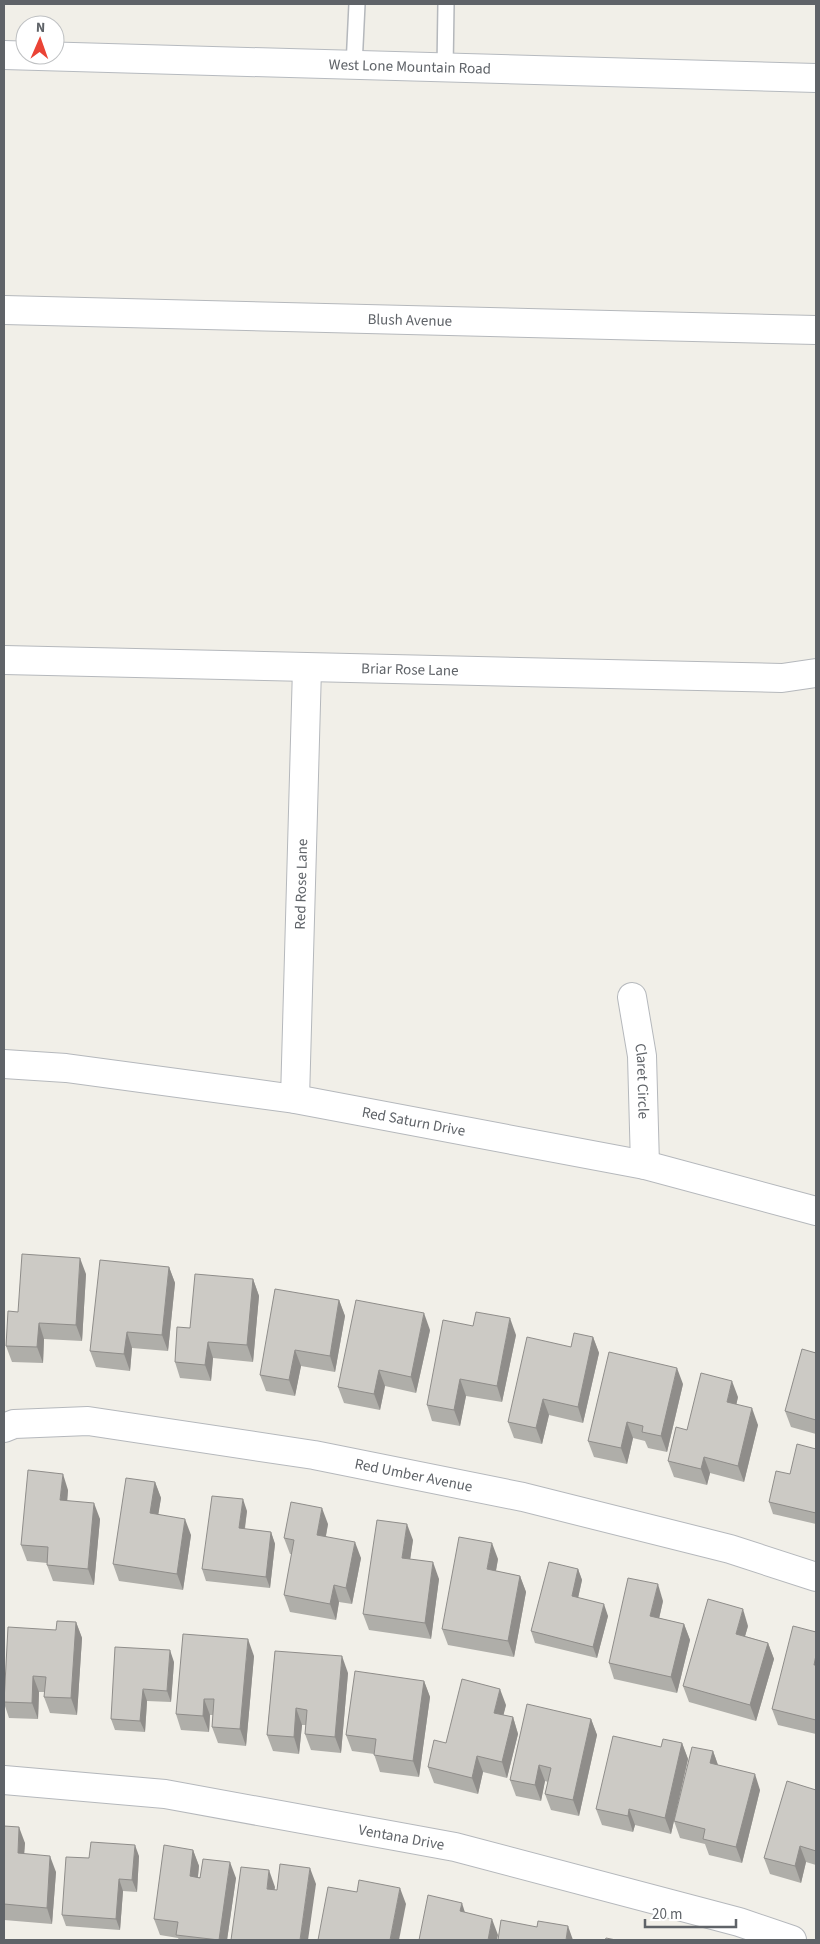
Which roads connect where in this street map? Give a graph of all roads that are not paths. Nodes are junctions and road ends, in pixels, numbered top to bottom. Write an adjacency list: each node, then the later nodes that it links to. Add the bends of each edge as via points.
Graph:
1 (358, 4): 4 (lane)
2 (446, 4): 5 (lane)
3 (4, 55): 4 (street, West Lone Mountain Road)
4 (354, 66): 5 (street, West Lone Mountain Road)
5 (444, 68): 6 (street, West Lone Mountain Road)
6 (816, 78)
7 (4, 310): 8 (street, Blush Avenue)
8 (816, 330)
9 (4, 660): 10 (street, Briar Rose Lane)
10 (307, 668): 11 (street, Briar Rose Lane, via 782,678); 14 (street, Red Rose Lane)
11 (816, 672)
12 (632, 997): 15 (street, Claret Circle, via 642,1056)
13 (4, 1064): 14 (street, Red Saturn Drive, via 66,1068)
14 (296, 1099): 15 (street, Red Saturn Drive)
15 (645, 1165): 16 (street, Red Saturn Drive)
16 (816, 1211)
17 (4, 1428): 18 (street, Red Umber Avenue, via 14,1424 88,1421 314,1456 524,1497 730,1550)
18 (816, 1577)
19 (4, 1780): 20 (street, Ventana Drive, via 165,1794 455,1847 739,1922)
20 (792, 1940)

